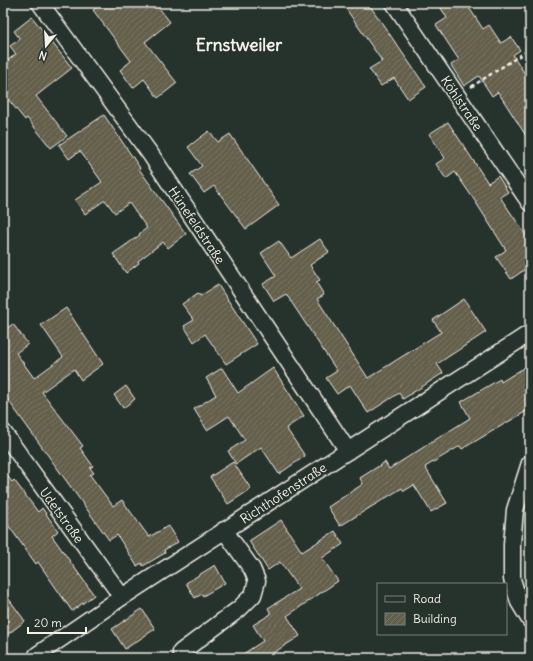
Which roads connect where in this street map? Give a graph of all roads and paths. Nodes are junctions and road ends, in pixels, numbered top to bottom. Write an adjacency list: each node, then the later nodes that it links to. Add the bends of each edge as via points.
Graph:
1 (40, 3): 8 (street, Hünefeldstraße, via 151,155)
2 (394, 3): 4 (street, Köhlstraße)
3 (530, 49): 4 (path)
4 (457, 96): 5 (street, Köhlstraße)
5 (530, 203)
6 (530, 332): 8 (street, Richthofenstraße)
7 (3, 432): 11 (street, Udetstraße)
8 (348, 451): 10 (street, Richthofenstraße)
9 (530, 463): 12 (street, via 515,510 512,579 519,602)
10 (224, 530): 11 (street, Richthofenstraße); 13 (street, via 252,569 257,581 253,595 239,609)
11 (122, 597): 14 (street, Richthofenstraße)
12 (530, 620)
13 (181, 652)
14 (36, 655)

